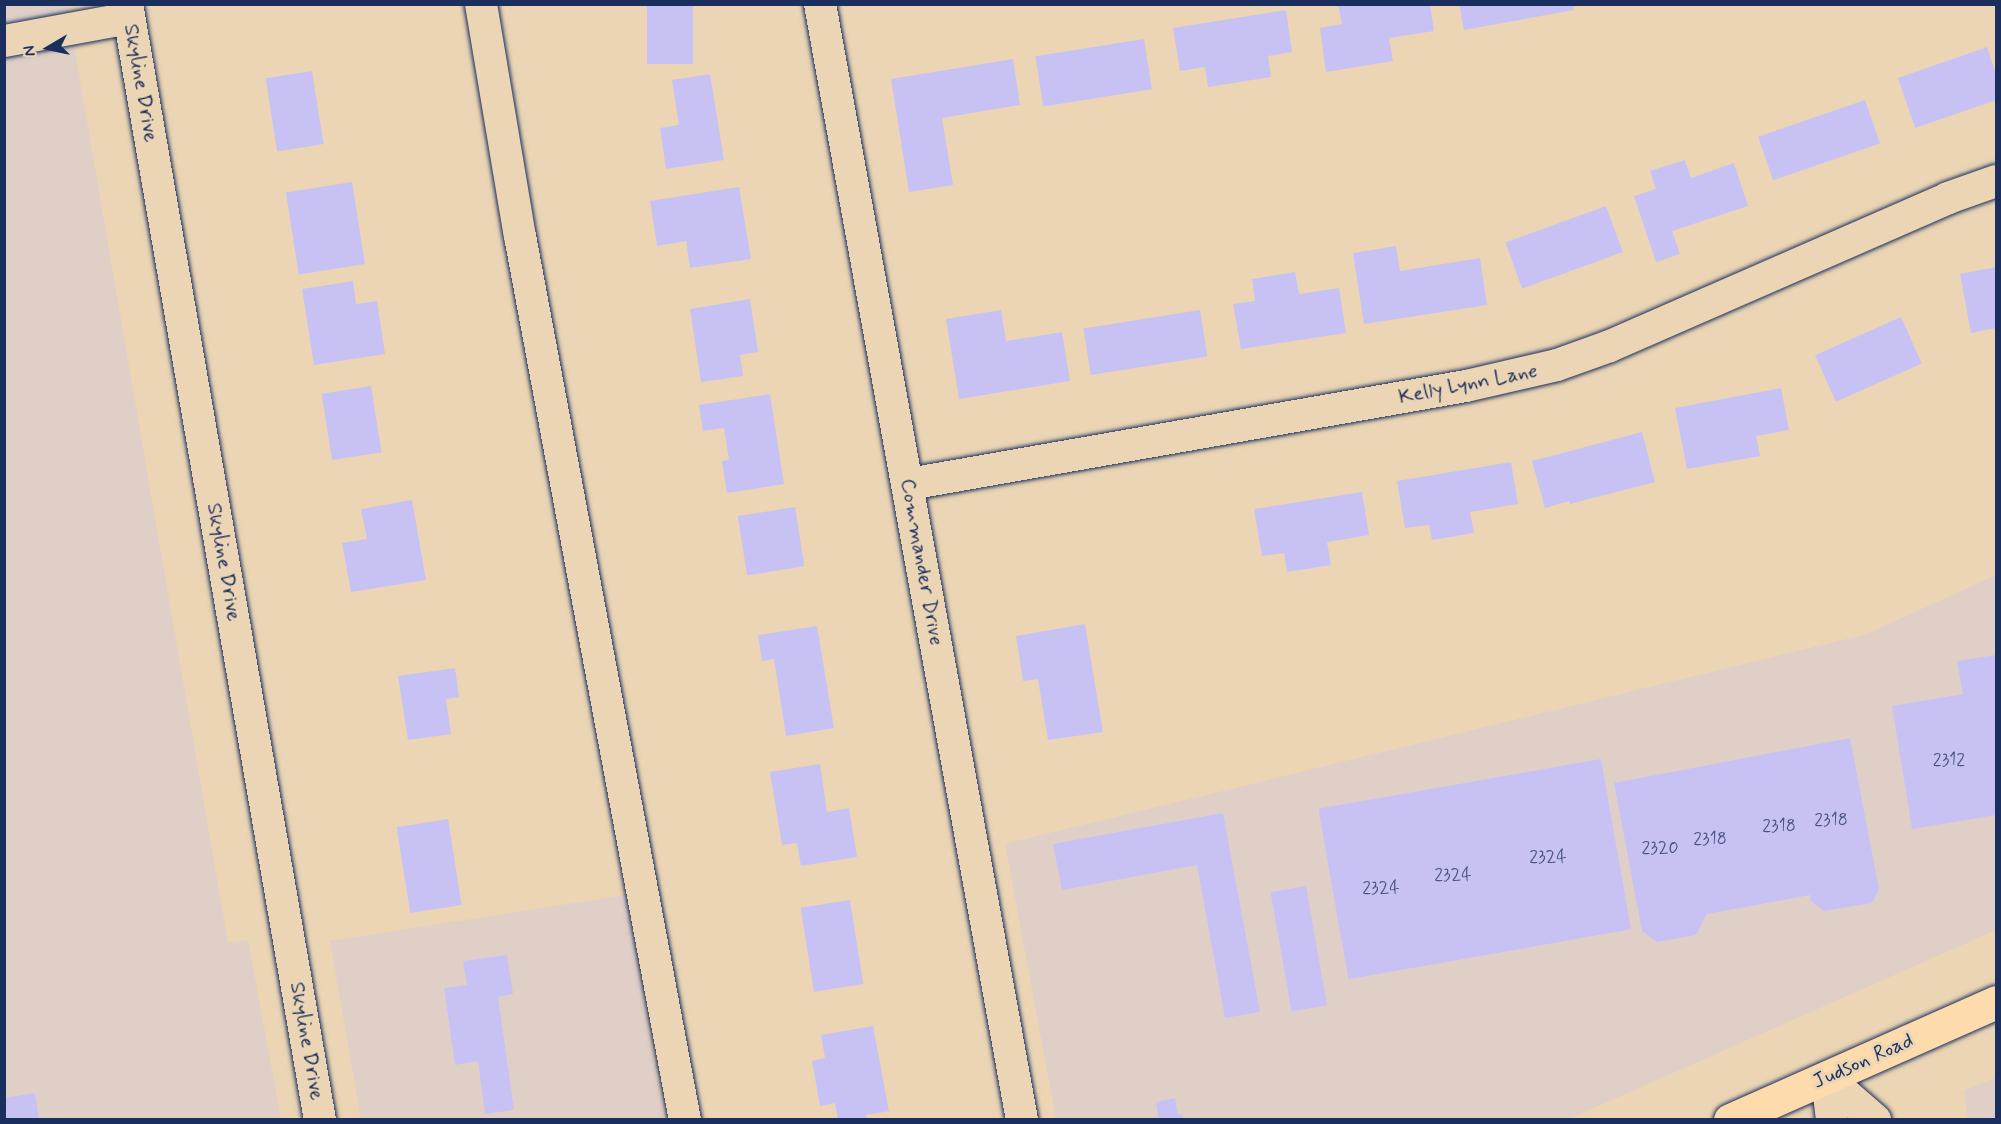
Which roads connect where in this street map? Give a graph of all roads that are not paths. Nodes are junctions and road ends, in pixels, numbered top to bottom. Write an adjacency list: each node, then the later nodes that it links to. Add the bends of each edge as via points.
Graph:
1 (481, 4): 10 (street, via 522,248)
2 (820, 4): 6 (street, Commander Drive)
3 (128, 11): 4 (street); 9 (street, Skyline Drive)
4 (4, 41)
5 (1996, 181): 6 (street, Kelly Lynn Lane, via 1557,365 1466,386)
6 (909, 484): 11 (street, Commander Drive)
7 (1996, 1002): 8 (main road, Judson Road)
8 (1827, 1078): 12 (main road, Judson Road); 13 (street); 14 (street)
9 (320, 1119)
10 (686, 1119)
11 (1022, 1119)
12 (1730, 1119)
13 (1832, 1119)
14 (1875, 1119)

